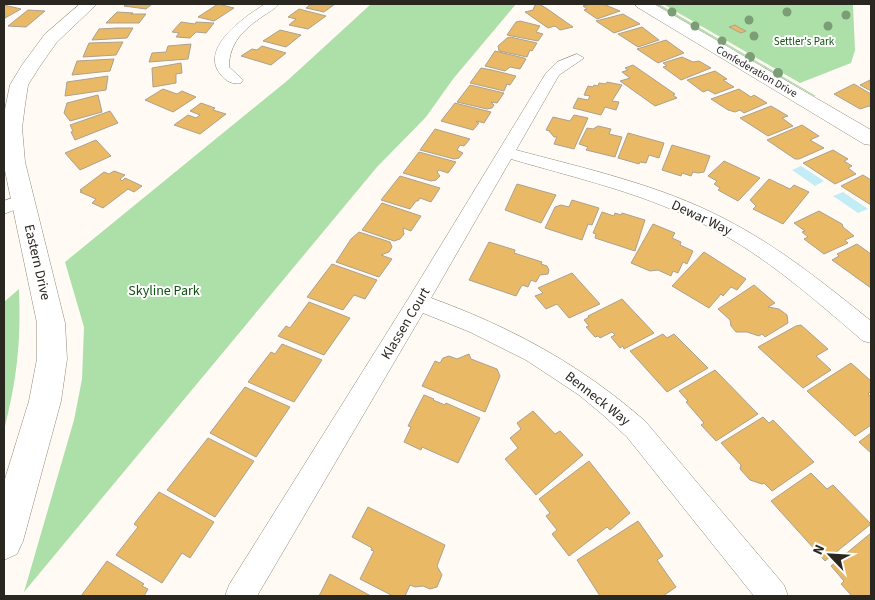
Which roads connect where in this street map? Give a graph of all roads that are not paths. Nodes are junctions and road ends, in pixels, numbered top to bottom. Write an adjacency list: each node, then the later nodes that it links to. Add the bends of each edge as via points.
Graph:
1 (88, 4): 8 (street, Eastern Drive, via 52,38 19,85 12,128)
2 (273, 4): 5 (street, via 242,26 224,49 222,67)
3 (643, 4): 6 (street, Confederation Drive)
4 (577, 58): 7 (street, Klassen Court, via 553,73)
5 (236, 80)
6 (871, 139)
7 (506, 152): 9 (street, Klassen Court); 10 (street, Dewar Way, via 649,193 719,223 776,258)
8 (13, 204): 11 (street, Eastern Drive, via 51,323 52,359 45,401)
9 (418, 302): 12 (street, Klassen Court); 13 (street, Benneck Way, via 488,329 546,360 612,406 636,429)
10 (871, 334)
11 (4, 541)
12 (240, 596)
13 (773, 596)

